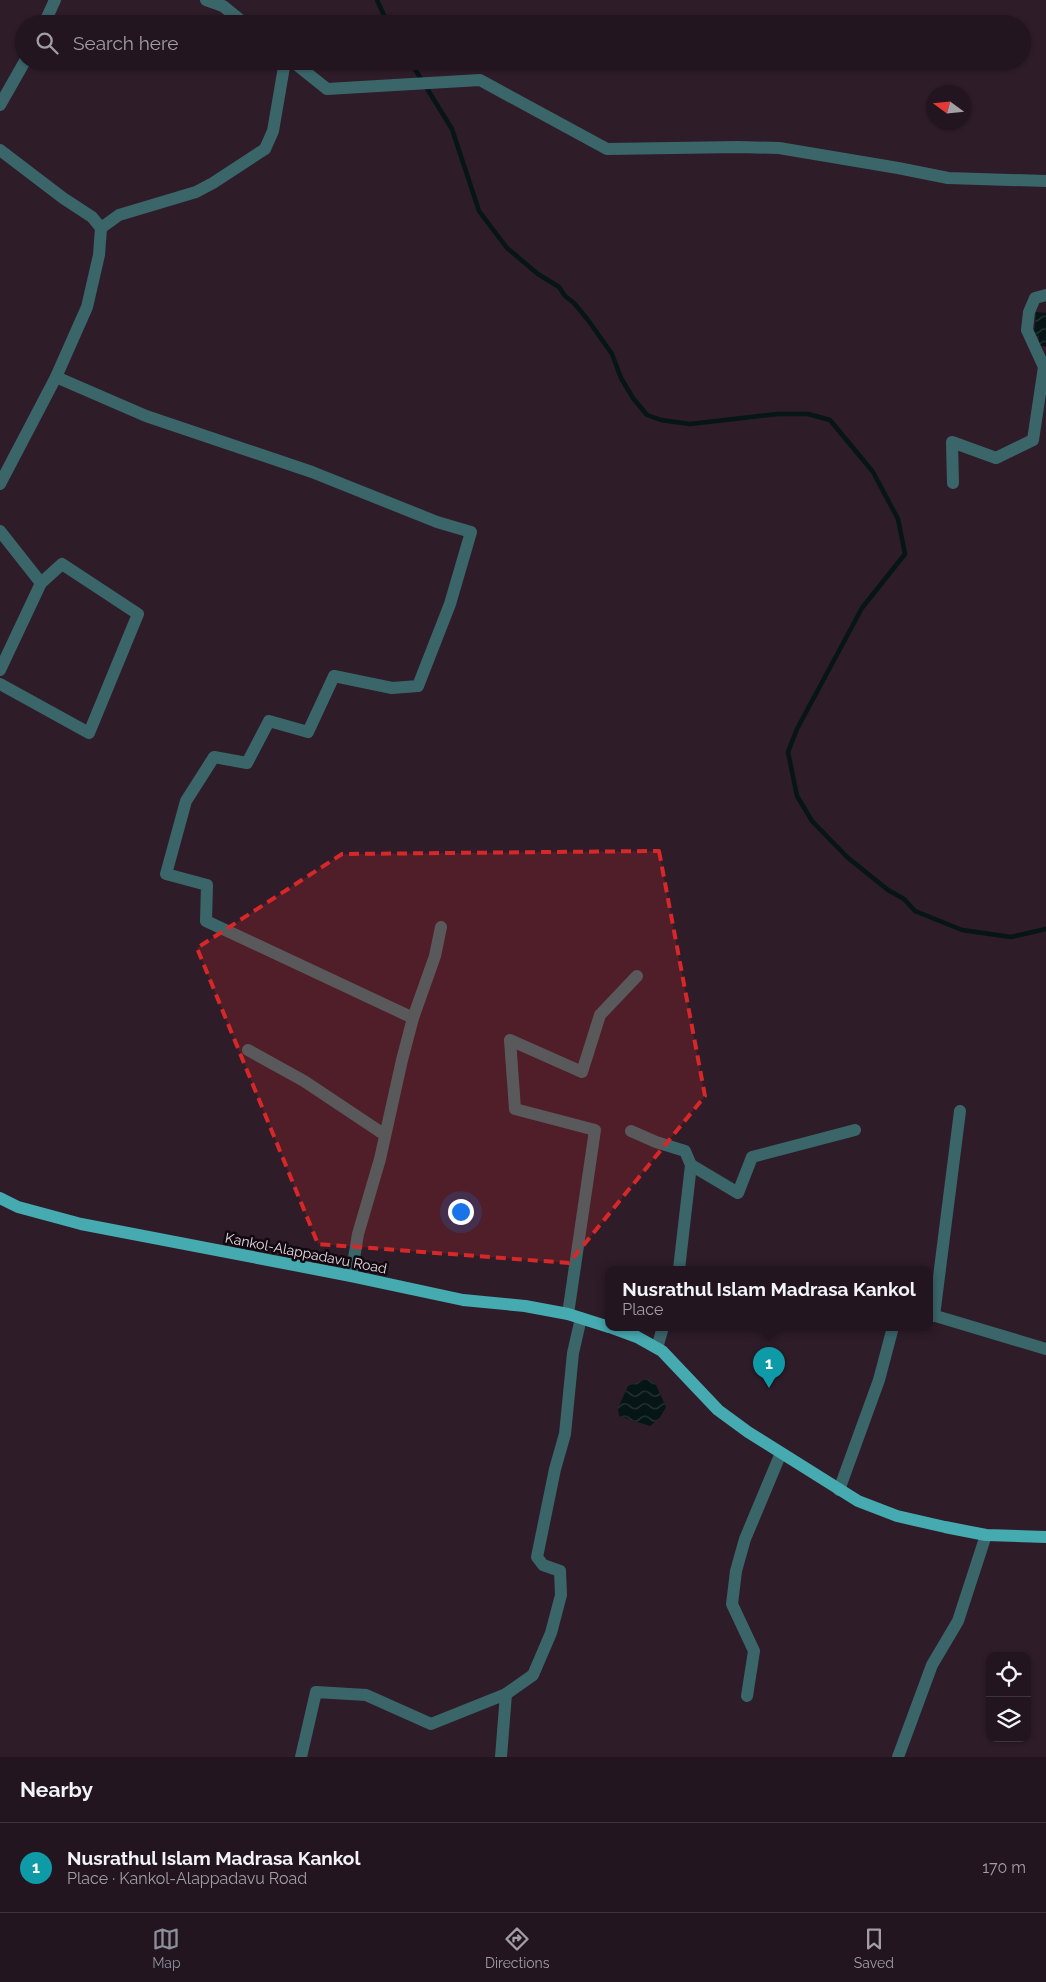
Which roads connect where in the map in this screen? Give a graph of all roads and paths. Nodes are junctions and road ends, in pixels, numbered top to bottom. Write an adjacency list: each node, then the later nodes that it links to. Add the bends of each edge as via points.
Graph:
1 (55, 0): 3 (street)
2 (206, 0): 4 (street, via 223,6)
3 (48, 15)
4 (234, 15)
5 (20, 70): 8 (street)
6 (283, 70): 11 (street, via 273,131 265,149 196,192 119,216)
7 (303, 70): 10 (street, via 327,89 480,80 607,150 779,148 948,178)
8 (0, 105)
9 (0, 150): 11 (street, via 92,217)
10 (1046, 181)
11 (101, 228): 13 (street, via 99,255 87,307)
12 (1046, 295): 14 (street, via 1035,298 1027,330 1044,367 1033,440 996,458 952,442)
13 (56, 377): 15 (street); 22 (street, via 146,416 312,472 471,532 450,604 418,686 392,688 334,676 308,732 269,721 247,763 214,757 186,801 166,874 207,885 206,921)
14 (953, 483)
15 (0, 484)
16 (0, 531): 17 (street)
17 (42, 583): 18 (street); 19 (street, via 62,564 138,614 89,732)
18 (0, 670)
19 (0, 684)
20 (441, 926): 22 (street, via 435,956)
21 (637, 976): 33 (street, via 600,1015 582,1072 510,1040 515,1109 595,1130)
22 (413, 1018): 27 (street)
23 (248, 1050): 27 (street, via 304,1081)
24 (960, 1111): 32 (street)
25 (631, 1130): 28 (street, via 685,1151)
26 (855, 1130): 28 (street, via 752,1157 738,1193)
27 (385, 1135): 31 (street, via 358,1234)
28 (691, 1165): 30 (street)
29 (1, 1200): 31 (main road, Kankol-Alappadavu Road, via 81,1224)
30 (679, 1266)
31 (351, 1276): 33 (main road, Kankol-Alappadavu Road, via 463,1300)
32 (933, 1308)
33 (568, 1314): 35 (main road, Kankol-Alappadavu Road)
34 (933, 1315): 41 (street)
35 (581, 1318): 36 (main road, Kankol-Alappadavu Road); 46 (street, via 565,1434 537,1558 544,1565 560,1571 561,1594 551,1634 533,1675)
36 (605, 1326)
37 (620, 1331): 40 (main road, Kankol-Alappadavu Road)
38 (662, 1331): 40 (street)
39 (892, 1331): 43 (street, via 879,1380)
40 (657, 1348): 42 (main road, Kankol-Alappadavu Road, via 718,1410)
41 (1046, 1348)
42 (781, 1453): 43 (main road, Kankol-Alappadavu Road); 47 (street, via 745,1539 736,1571 732,1604 754,1651)
43 (839, 1490): 44 (main road, Kankol-Alappadavu Road, via 897,1516)
44 (986, 1535): 45 (main road, Kankol-Alappadavu Road); 50 (street, via 958,1621 932,1666)
45 (1046, 1537)
46 (506, 1694): 48 (street, via 431,1724 366,1695 316,1692); 49 (street)
47 (747, 1696)
48 (302, 1757)
49 (501, 1757)
50 (898, 1757)

